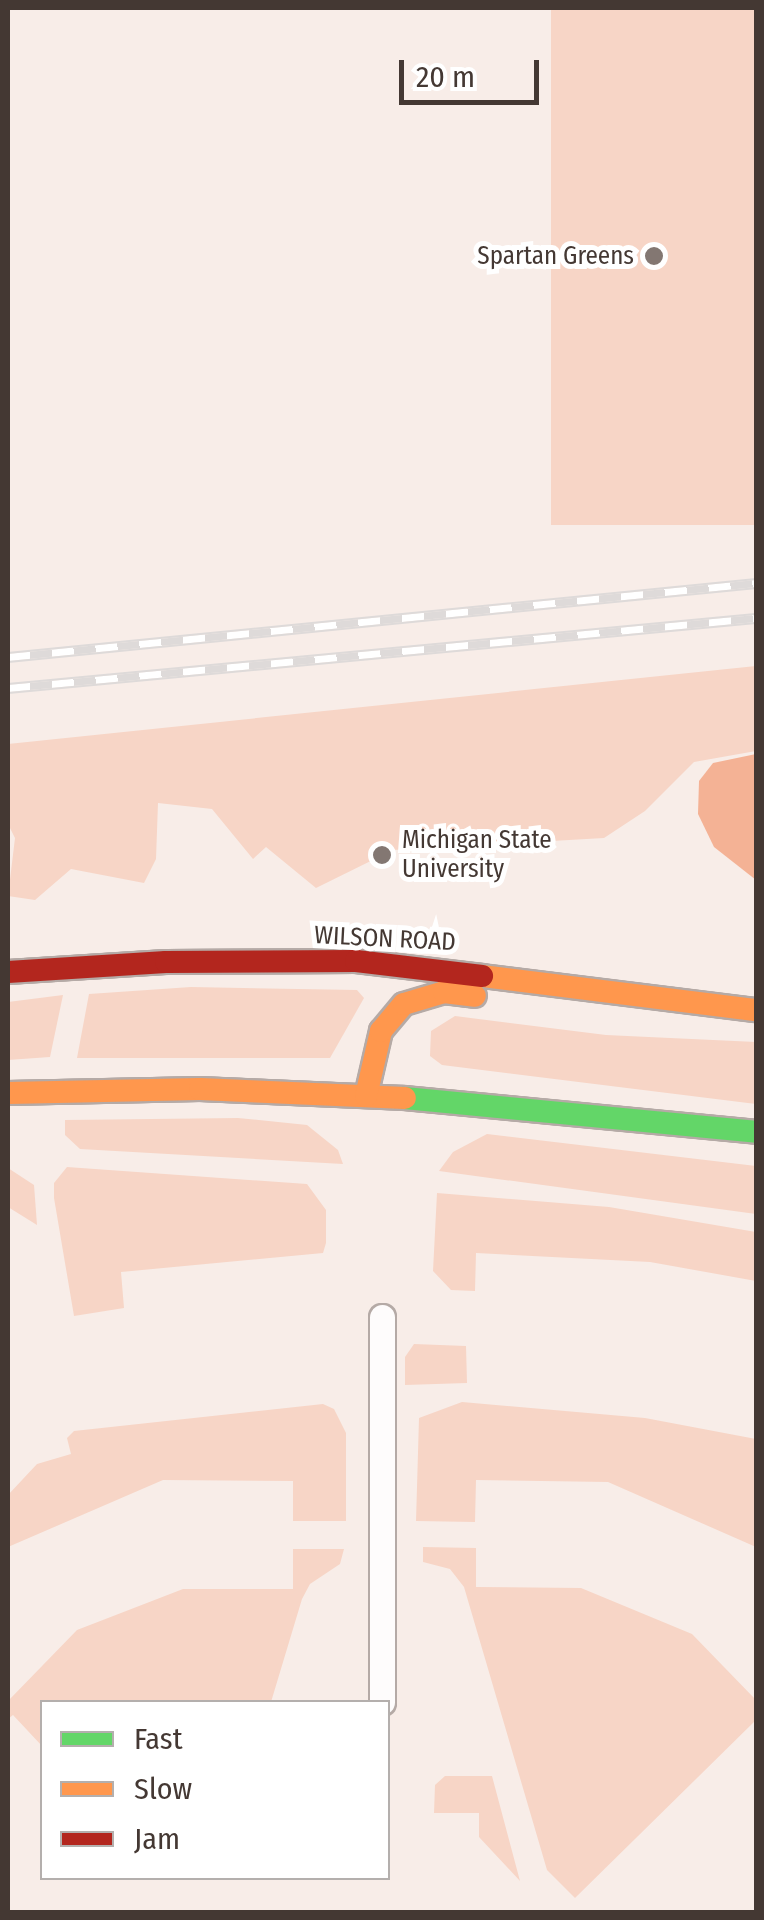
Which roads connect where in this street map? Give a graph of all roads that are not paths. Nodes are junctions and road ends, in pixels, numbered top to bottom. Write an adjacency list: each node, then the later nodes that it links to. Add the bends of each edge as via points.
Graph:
1 (8, 972): 2 (street, WILSON ROAD, via 166,962 356,961)
2 (747, 1008): 4 (street, via 635,1015 444,992 404,1004 380,1032)
3 (8, 1093): 4 (street, via 200,1089)
4 (366, 1096): 5 (street, via 493,1102)
5 (756, 1132)
6 (382, 1317): 7 (lane)
7 (382, 1700)

